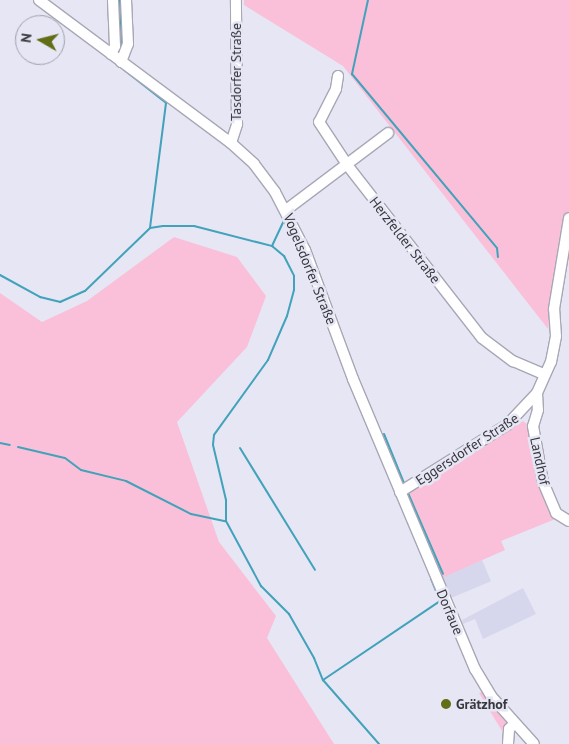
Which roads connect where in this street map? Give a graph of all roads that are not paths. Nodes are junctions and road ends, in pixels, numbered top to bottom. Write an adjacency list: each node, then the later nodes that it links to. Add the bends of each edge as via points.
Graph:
1 (39, 0): 5 (street, Vogelsdorfer Straße)
2 (113, 0): 5 (street, via 115,46)
3 (126, 0): 6 (street, via 128,44)
4 (236, 0): 9 (street, Tasdorfer Straße, via 236,124)
5 (111, 54): 6 (street, Vogelsdorfer Straße)
6 (121, 62): 9 (street, Vogelsdorfer Straße)
7 (338, 76): 10 (street, Herzfelder Straße, via 336,89 319,122)
8 (388, 133): 10 (street)
9 (231, 143): 11 (street, Vogelsdorfer Straße, via 265,178)
10 (348, 166): 11 (street); 13 (street, Herzfelder Straße, via 482,338 513,362)
11 (286, 210): 15 (street, Vogelsdorfer Straße, via 305,250)
12 (569, 218): 13 (street, Eggersdorfer Straße, via 554,310 556,336 551,362)
13 (544, 374): 14 (street, Eggersdorfer Straße)
14 (537, 393): 15 (street, Eggersdorfer Straße, via 507,425); 16 (street, Landhof, via 538,410 533,426 543,482 556,513)
15 (400, 492): 17 (street, Dorfaue, via 484,687)
16 (569, 521)
17 (515, 723): 18 (street, via 509,729); 19 (street, Dorfaue)
18 (508, 744)
19 (534, 744)

